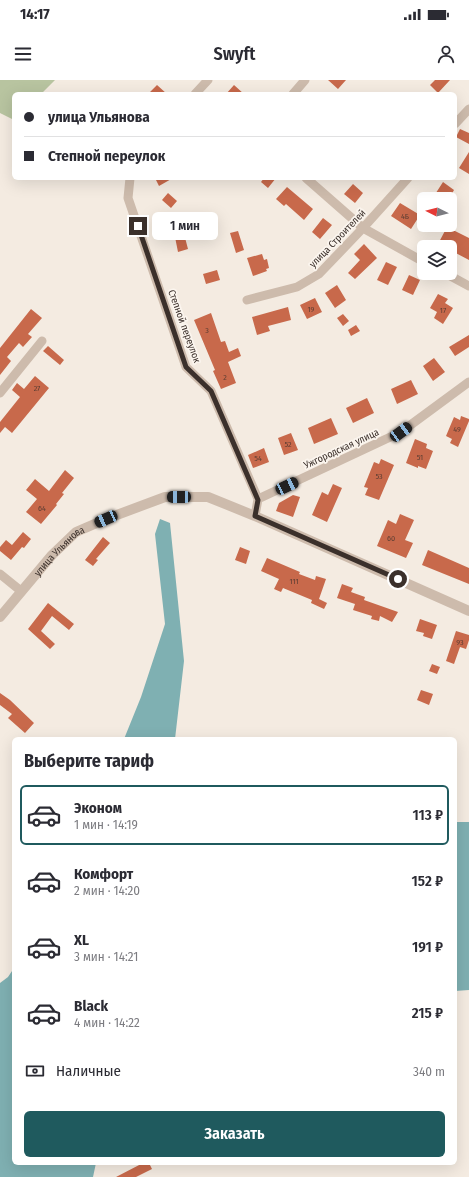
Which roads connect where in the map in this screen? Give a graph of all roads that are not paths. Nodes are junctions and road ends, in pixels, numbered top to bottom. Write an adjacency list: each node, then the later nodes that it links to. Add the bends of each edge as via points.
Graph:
1 (208, 80): 3 (street)
2 (305, 80): 4 (street)
3 (202, 92)
4 (295, 92)
5 (469, 109): 6 (street)
6 (457, 122)
7 (130, 180): 18 (street, Степной переулок, via 128,198 186,367 211,391)
8 (308, 180): 10 (street)
9 (406, 180): 10 (street, улица Строителей)
10 (363, 228): 11 (street); 14 (street, улица Строителей, via 319,274 297,287)
11 (417, 258)
12 (457, 280): 13 (street)
13 (469, 286)
14 (247, 300)
15 (42, 341): 17 (street)
16 (469, 382): 18 (street, Ужгородская улица, via 401,432)
17 (0, 393)
18 (258, 500): 19 (street)
19 (255, 516): 21 (street, улица Ульянова, via 208,497 165,497 76,532); 22 (street, улица Ульянова)
20 (0, 574): 21 (street)
21 (21, 591): 23 (street, улица Ульянова)
22 (469, 611)
23 (0, 617)

